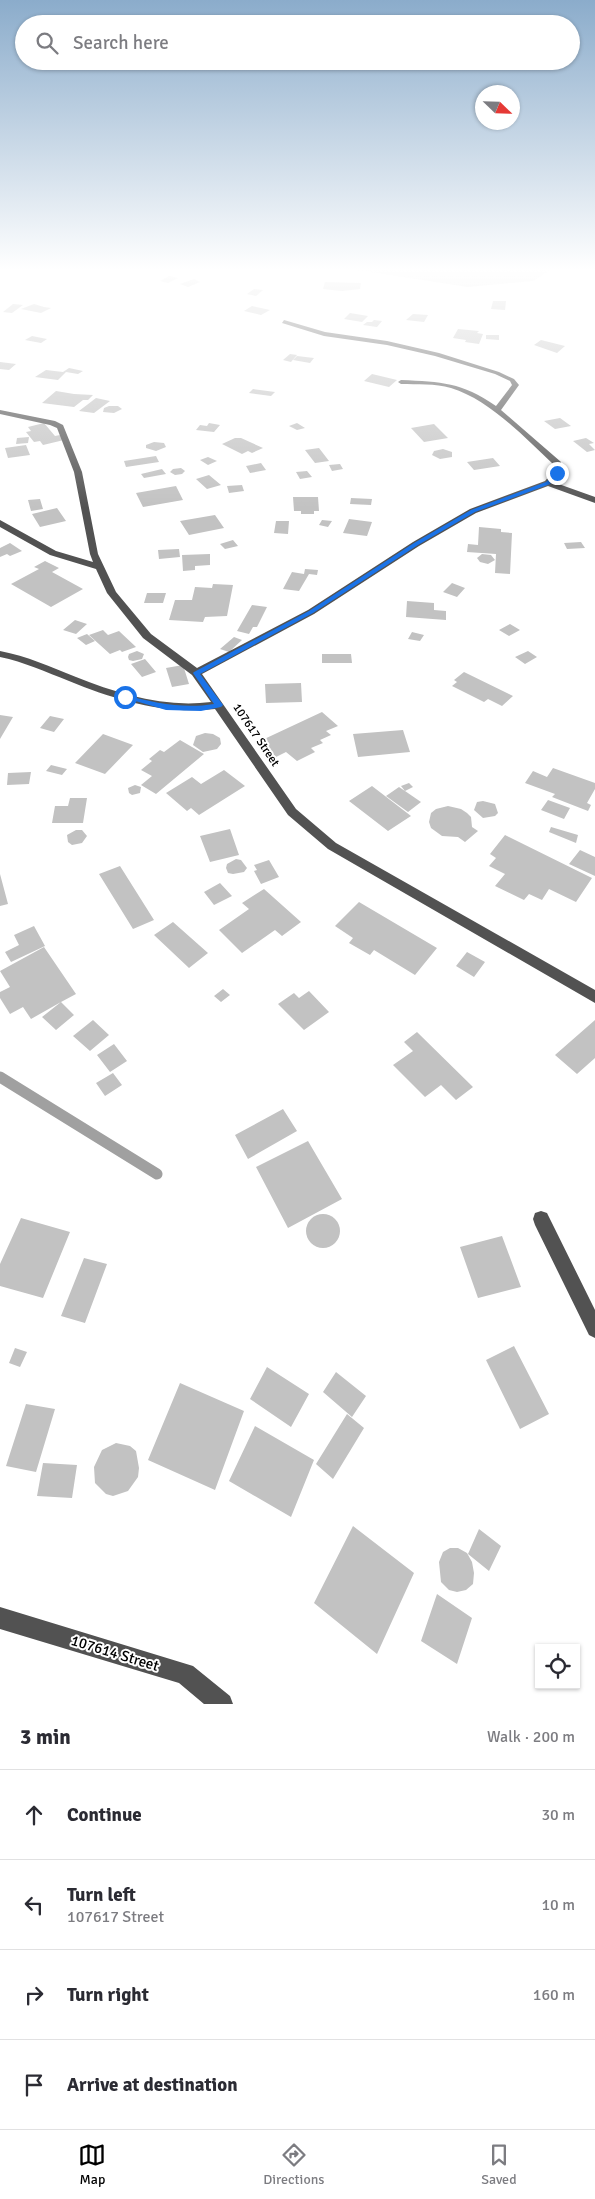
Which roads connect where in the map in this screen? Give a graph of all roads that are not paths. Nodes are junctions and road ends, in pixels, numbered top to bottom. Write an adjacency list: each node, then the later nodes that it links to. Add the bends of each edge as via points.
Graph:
1 (414, 349): 3 (street, via 512,380 516,385 512,393)
2 (402, 382): 3 (street, via 450,386 474,396)
3 (496, 411): 5 (street, via 558,464 557,473)
4 (0, 412): 8 (street, 107617 Street, via 60,427 78,472 94,554)
5 (548, 483): 6 (street); 10 (street, via 473,511 311,612)
6 (595, 500)
7 (0, 523): 8 (street, via 53,553)
8 (100, 566): 10 (street, 107617 Street, via 112,593 147,636)
9 (0, 654): 11 (street, via 20,657 79,682 147,704 186,709)
10 (196, 673): 11 (street, 107617 Street)
11 (219, 705): 12 (street, 107617 Street, via 292,812 332,846)
12 (595, 997)
13 (541, 1219): 14 (street)
14 (595, 1329)
15 (0, 1618): 16 (street, 107614 Street, via 185,1674)
16 (222, 1704)

